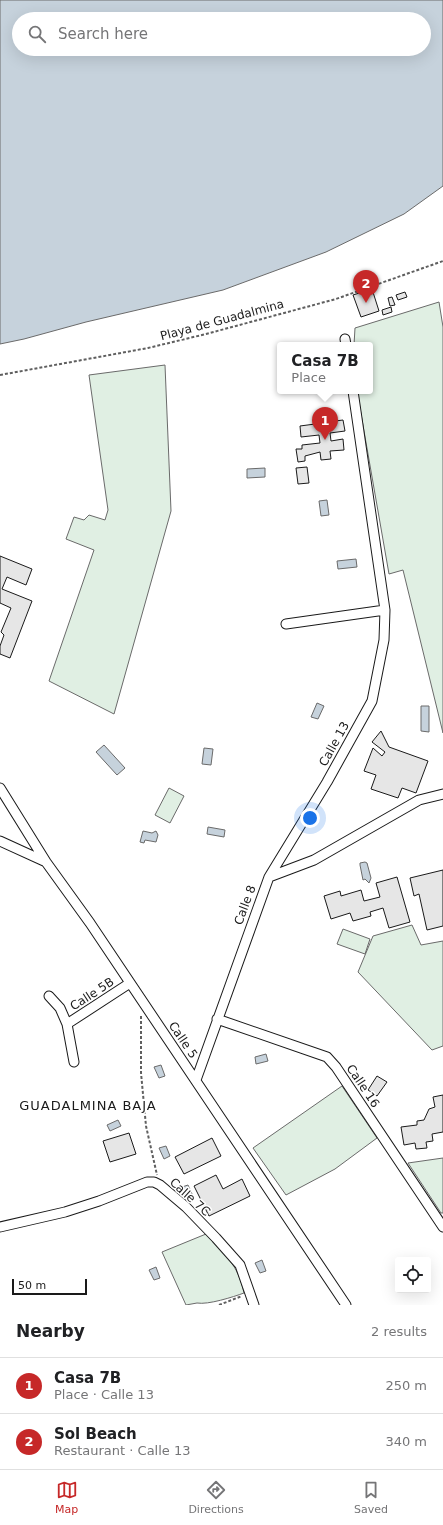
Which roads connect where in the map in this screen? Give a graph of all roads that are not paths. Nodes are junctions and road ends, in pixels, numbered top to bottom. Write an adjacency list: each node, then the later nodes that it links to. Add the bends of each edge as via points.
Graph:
1 (353, 394): 2 (street, Calle 13)
2 (385, 610): 3 (street); 8 (street, Calle 13, via 384,640 372,701 327,782)
3 (286, 624)
4 (0, 788): 7 (street, Calle 5)
5 (443, 794): 8 (street, Calle 8, via 418,800 314,860)
6 (0, 841): 7 (street)
7 (46, 862): 9 (street, Calle 5)
8 (269, 877): 11 (street, Calle 8)
9 (130, 983): 12 (street, Calle 5B); 14 (street, Calle 5)
10 (48, 996): 12 (street, Calle 5B, via 60,1008)
11 (217, 1019): 14 (street, Calle 8); 16 (street, Calle 16, via 327,1057)
12 (67, 1024): 13 (street, Calle 5B)
13 (74, 1062)
14 (196, 1080): 18 (street, Calle 5)
15 (0, 1227): 17 (street, Calle 7C, via 66,1212 147,1182 154,1182 186,1207 240,1265)
16 (443, 1227)
17 (254, 1305)
18 (346, 1305)

